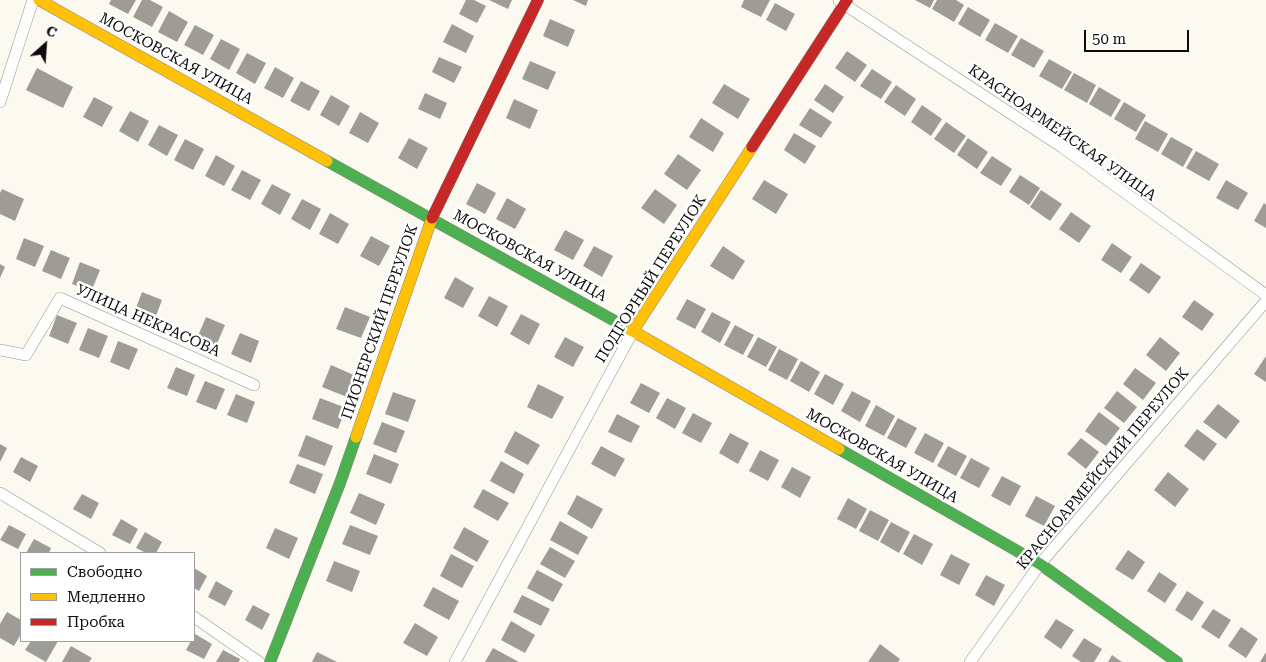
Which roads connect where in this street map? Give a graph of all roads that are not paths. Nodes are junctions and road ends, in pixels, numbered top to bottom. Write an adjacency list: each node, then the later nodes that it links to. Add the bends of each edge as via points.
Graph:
1 (33, 0): 5 (street)
2 (39, 0): 6 (street, МОСКОВСКАЯ УЛИЦА)
3 (538, 0): 6 (street, ПИОНЕРСКИЙ ПЕРЕУЛОК)
4 (843, 1): 7 (street, КРАСНОАРМЕЙСКАЯ УЛИЦА, via 1062,147); 9 (street, ПОДГОРНЫЙ ПЕРЕУЛОК)
5 (0, 102)
6 (432, 219): 9 (street, МОСКОВСКАЯ УЛИЦА); 17 (street, ПИОНЕРСКИЙ ПЕРЕУЛОК, via 340,483)
7 (1266, 296)
8 (1266, 300): 14 (street, КРАСНОАРМЕЙСКИЙ ПЕРЕУЛОК)
9 (633, 331): 14 (street, МОСКОВСКАЯ УЛИЦА); 18 (street, ПОДГОРНЫЙ ПЕРЕУЛОК)
10 (0, 350): 11 (street, УЛИЦА НЕКРАСОВА, via 26,355 60,298)
11 (254, 385)
12 (0, 493): 13 (street)
13 (98, 552)
14 (1040, 564): 19 (street, КРАСНОАРМЕЙСКИЙ ПЕРЕУЛОК); 20 (street, МОСКОВСКАЯ УЛИЦА)
15 (195, 618): 16 (street)
16 (259, 662)
17 (270, 662)
18 (455, 662)
19 (970, 662)
20 (1177, 662)

